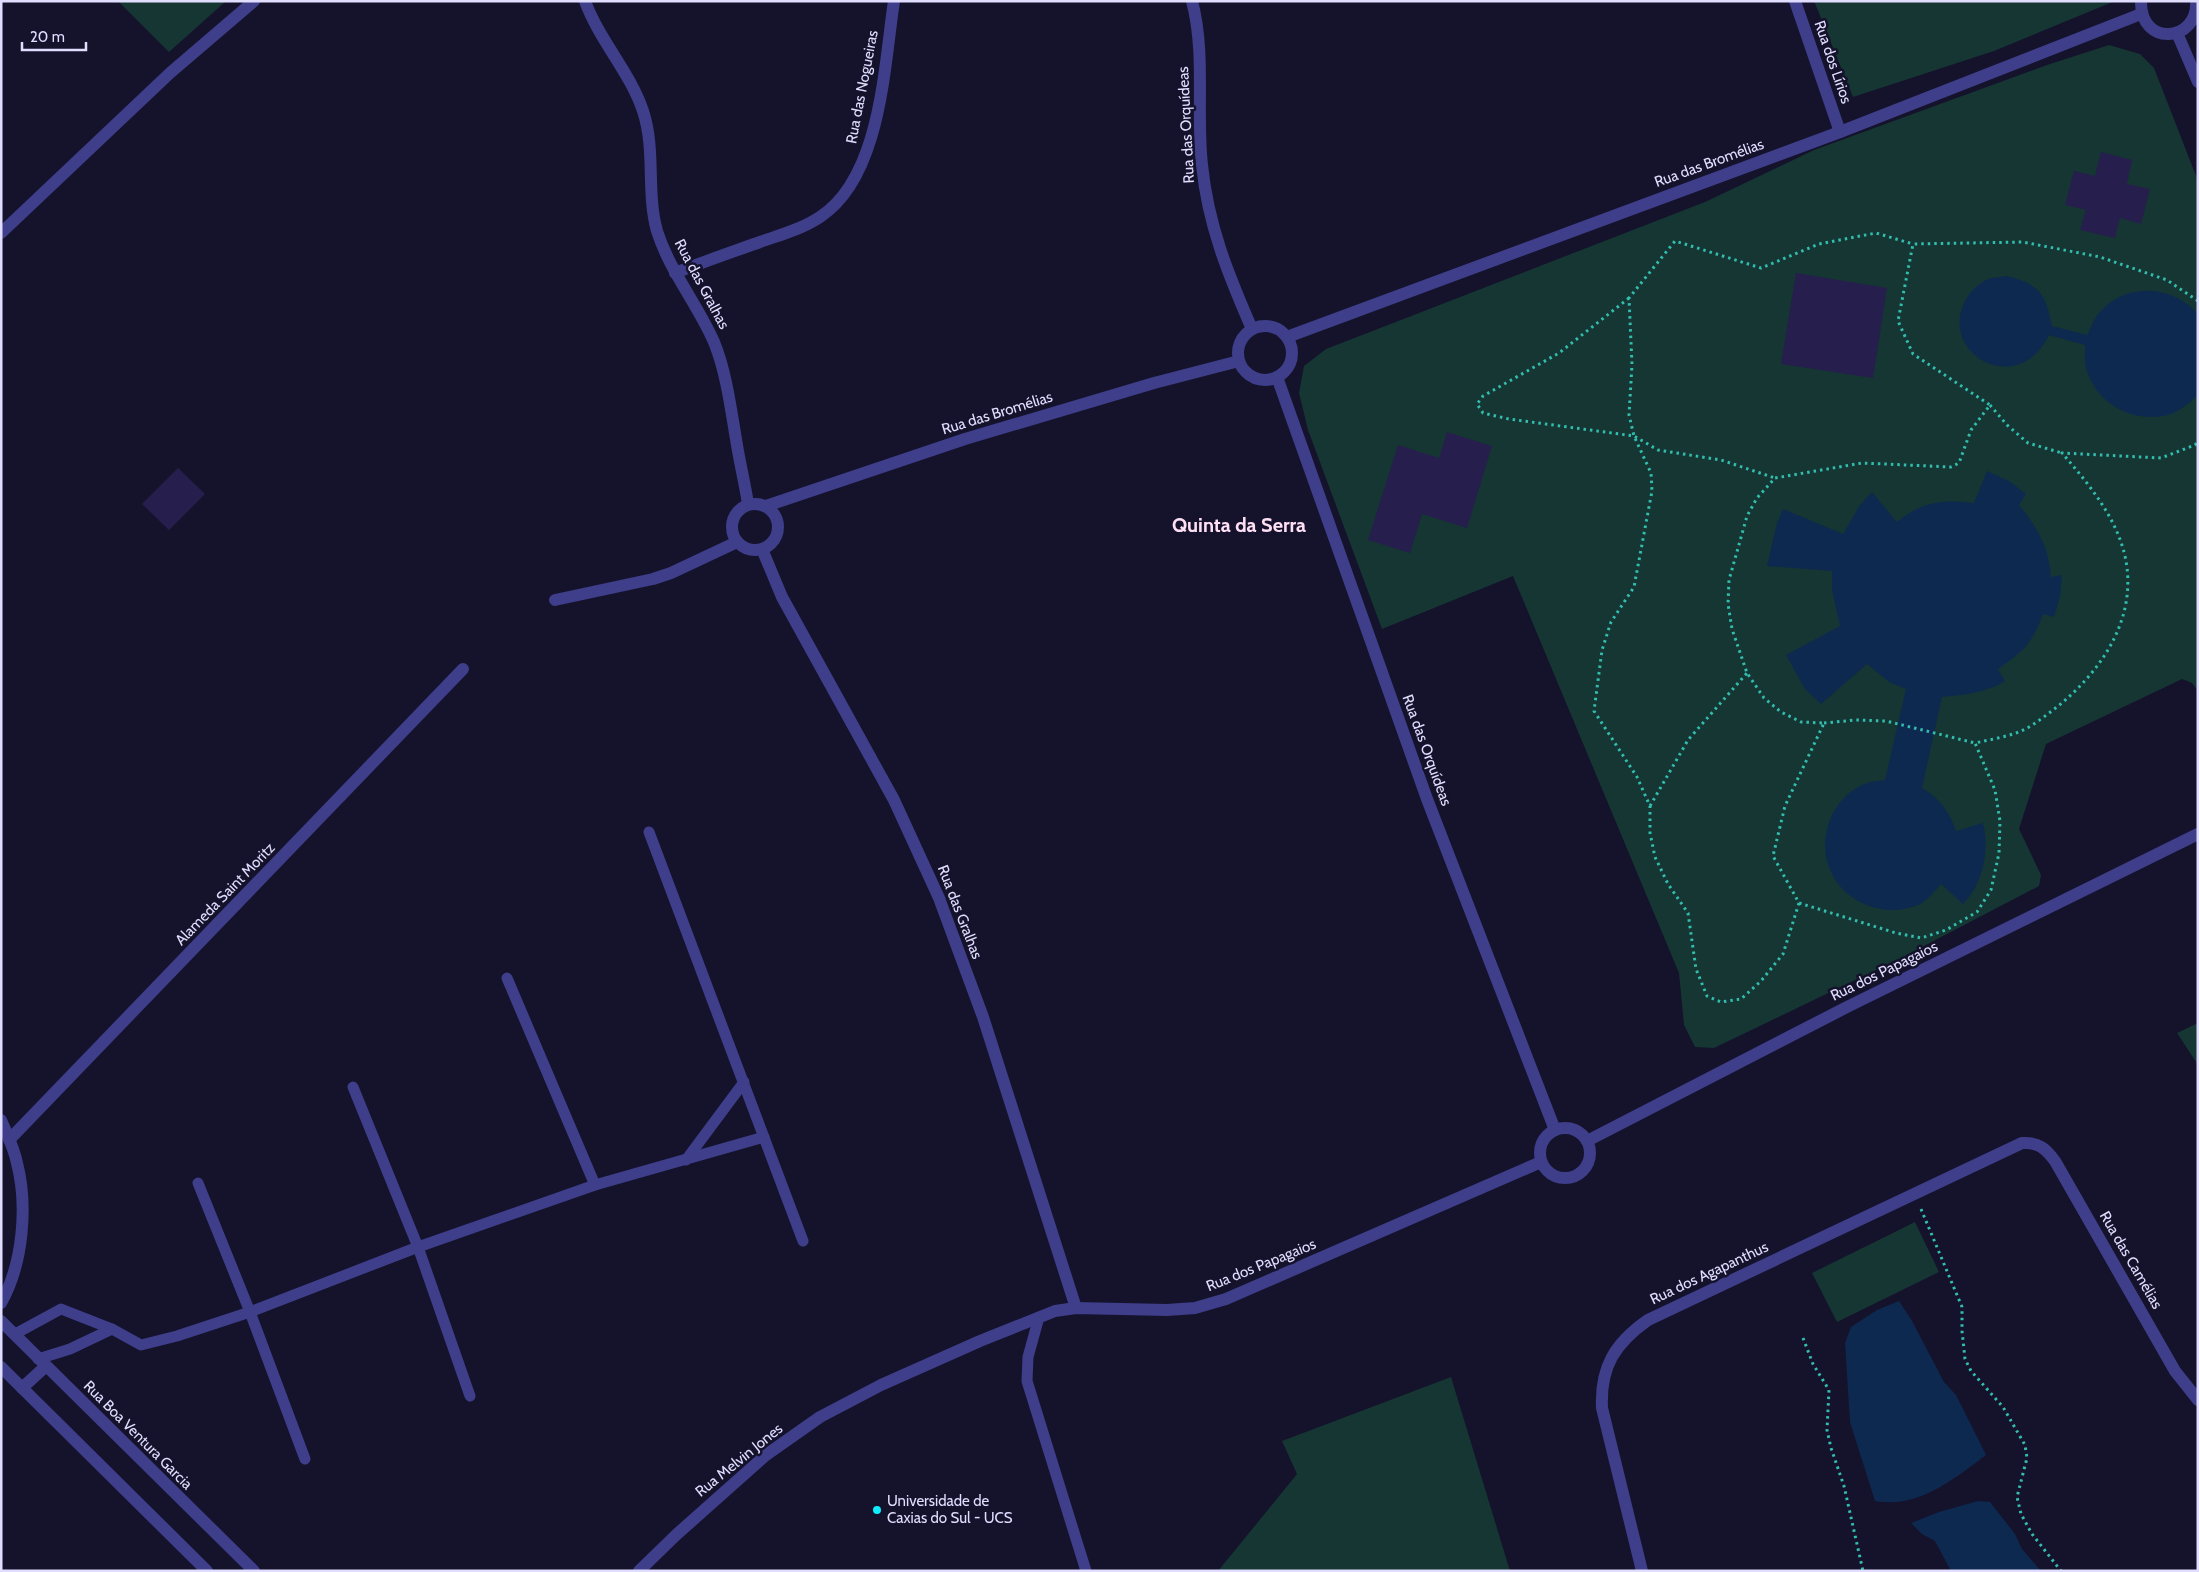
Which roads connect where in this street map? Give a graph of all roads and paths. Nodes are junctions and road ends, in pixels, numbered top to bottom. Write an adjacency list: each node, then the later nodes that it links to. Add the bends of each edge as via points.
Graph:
1 (254, 1): 11 (street, via 170,73)
2 (586, 1): 13 (street, Rua das Gralhas, via 643,110 650,135 656,228)
3 (894, 1): 13 (street, Rua das Nogueiras, via 879,99 866,153 843,196 832,208 806,225)
4 (1192, 1): 16 (street, Rua das Orquídeas, via 1198,39 1202,164 1210,217 1227,272)
5 (1795, 1): 10 (street, Rua dos Lírios)
6 (2196, 1): 8 (street, via 2194,19)
7 (2141, 8): 8 (street, via 2147,24 2155,31 2166,35); 10 (street, Rua das Bromélias)
8 (2177, 33): 9 (street)
9 (2198, 82)
10 (1840, 132): 17 (street, Rua das Bromélias)
11 (1, 233)
12 (1914, 244): 14 (path, via 1876,233 1819,244 1761,268 1675,241); 15 (path, via 2023,242 2100,257 2167,280); 20 (path, via 1898,321 1912,354)
13 (675, 273): 25 (street, Rua das Gralhas, via 717,351)
14 (1629, 298): 21 (path, via 1632,365 1629,415); 21 (path, via 1559,353 1484,396 1476,404 1484,413 1509,419)
15 (2198, 301)
16 (1252, 329): 17 (street, via 1271,327); 18 (street, via 1240,342)
17 (1286, 337): 19 (street, via 1291,346 1290,364)
18 (1239, 361): 19 (street, via 1243,369 1258,379); 26 (street, Rua das Bromélias, via 965,439)
19 (1277, 377): 42 (street, Rua das Orquídeas, via 1427,799)
20 (1990, 405): 23 (path, via 2028,443); 24 (path, via 1972,430 1959,463 1952,467 1862,463)
21 (1634, 436): 24 (path, via 1658,450 1721,460); 34 (path, via 1651,472 1652,491 1634,587 1611,622 1602,650 1594,711 1637,777)
22 (2198, 442): 23 (path, via 2161,458)
23 (2062, 452): 33 (path, via 2113,522 2124,552 2127,580 2122,626 2108,652 2077,691 2036,723 2020,731)
24 (1775, 478): 31 (path, via 1757,498 1747,516 1729,580 1732,629)
25 (748, 504): 26 (street); 27 (street, via 734,515 731,524)
26 (766, 506): 28 (street, via 778,520 779,529 776,538)
27 (737, 542): 28 (street, via 753,550); 29 (street, via 653,579)
28 (762, 549): 55 (street, Rua das Gralhas, via 782,597 894,800 939,898 983,1017)
29 (555, 600)
30 (463, 669): 44 (street, Alameda Saint Moritz)
31 (1747, 673): 32 (path, via 1764,698 1781,712 1801,722); 34 (path, via 1688,740)
32 (1824, 723): 33 (path, via 1886,722); 37 (path, via 1785,806 1773,856)
33 (1975, 742): 37 (path, via 1995,790 2000,821 1996,872 1988,898 1977,912 1946,930 1921,938)
34 (1650, 806): 37 (path, via 1650,833 1655,857 1668,884 1688,913 1696,969 1707,996 1721,1002 1742,999 1761,981 1783,954)
35 (650, 832): 39 (lane)
36 (2198, 834): 45 (street, Rua dos Papagaios, via 1847,1007)
37 (1799, 903)
38 (507, 978): 50 (lane)
39 (744, 1082): 43 (lane); 47 (lane)
40 (353, 1087): 53 (lane)
41 (1, 1120): 44 (street)
42 (1555, 1130): 45 (street, via 1573,1129); 48 (street, via 1542,1143)
43 (764, 1137): 47 (lane); 52 (lane)
44 (9, 1140): 54 (street, via 17,1163 22,1205 14,1270)
45 (1587, 1141): 48 (street, via 1590,1159 1580,1174 1571,1178 1553,1176)
46 (2032, 1142): 51 (street, Rua dos Agapanthus, via 2012,1147); 67 (street, Rua das Camélias, via 2044,1147 2055,1161 2175,1371)
47 (686, 1160): 50 (lane)
48 (1541, 1162): 55 (street, Rua dos Papagaios, via 1226,1299 1195,1308 1167,1310)
49 (198, 1183): 56 (lane)
50 (595, 1185): 53 (lane)
51 (1914, 1194): 73 (street, Rua dos Agapanthus, via 1648,1320 1631,1332 1615,1351 1602,1383 1602,1408); 75 (path, via 1962,1307 1965,1359 1971,1371 2003,1406 2025,1446 2027,1458 2017,1497 2021,1514)
52 (803, 1241)
53 (418, 1247): 56 (lane); 66 (lane)
54 (1, 1303)
55 (1076, 1308): 57 (street, Rua dos Papagaios)
56 (250, 1312): 59 (lane, via 141,1345); 68 (lane)
57 (1039, 1317): 62 (street, Rua dos Papagaios); 72 (lane, via 1028,1357 1027,1381)
58 (1, 1321): 60 (street, Rua Boa Ventura Garcia)
59 (112, 1329): 60 (lane, via 61,1309); 63 (lane)
60 (15, 1334): 63 (street, Rua Boa Ventura Garcia)
61 (1803, 1338): 74 (path, via 1813,1364 1829,1390 1827,1430)
62 (980, 1341): 71 (street, Rua Melvin Jones, via 881,1385 820,1418 766,1455)
63 (42, 1363): 65 (street); 70 (street, Rua Boa Ventura Garcia)
64 (1, 1367): 65 (street)
65 (22, 1388): 69 (street)
66 (470, 1396)
67 (2198, 1400)
68 (306, 1459)
69 (207, 1571)
70 (254, 1571)
71 (639, 1571)
72 (1086, 1571)
73 (1642, 1571)
74 (1864, 1571)
75 (2061, 1571)

